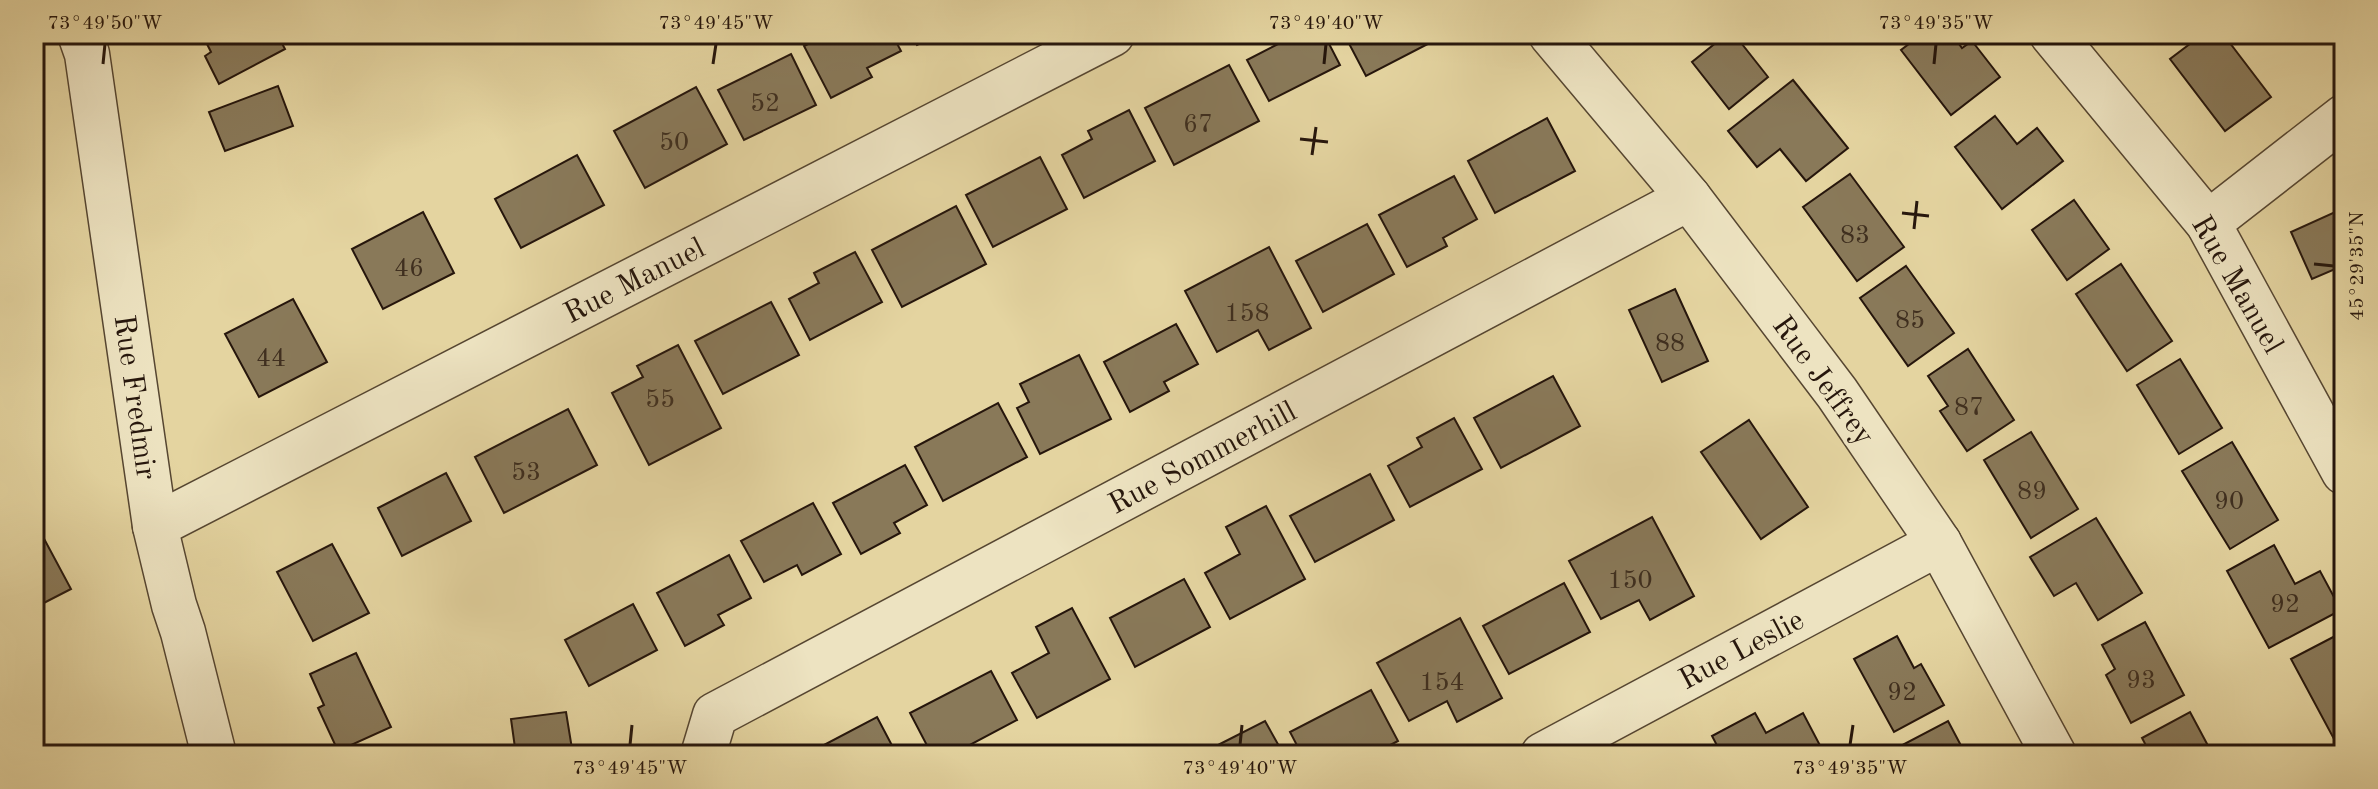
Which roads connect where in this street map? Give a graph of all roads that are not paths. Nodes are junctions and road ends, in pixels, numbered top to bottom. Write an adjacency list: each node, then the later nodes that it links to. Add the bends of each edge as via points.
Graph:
1 (80, 34): 9 (street, Rue Fredmir)
2 (1112, 34): 9 (street, Rue Manuel)
3 (1551, 34): 6 (street, Rue Jeffrey)
4 (2052, 34): 7 (street, Rue Manuel)
5 (2344, 117): 7 (street)
6 (1689, 198): 10 (street, Rue Jeffrey, via 1837,393); 11 (street, Rue Sommerhill)
7 (2208, 223): 8 (street, Rue Manuel)
8 (2344, 472)
9 (155, 526): 12 (street, Rue Fredmir)
10 (1939, 543): 13 (street, Rue Leslie); 14 (street, Rue Jeffrey)
11 (709, 735)
12 (214, 755)
13 (1543, 755)
14 (2054, 755)

